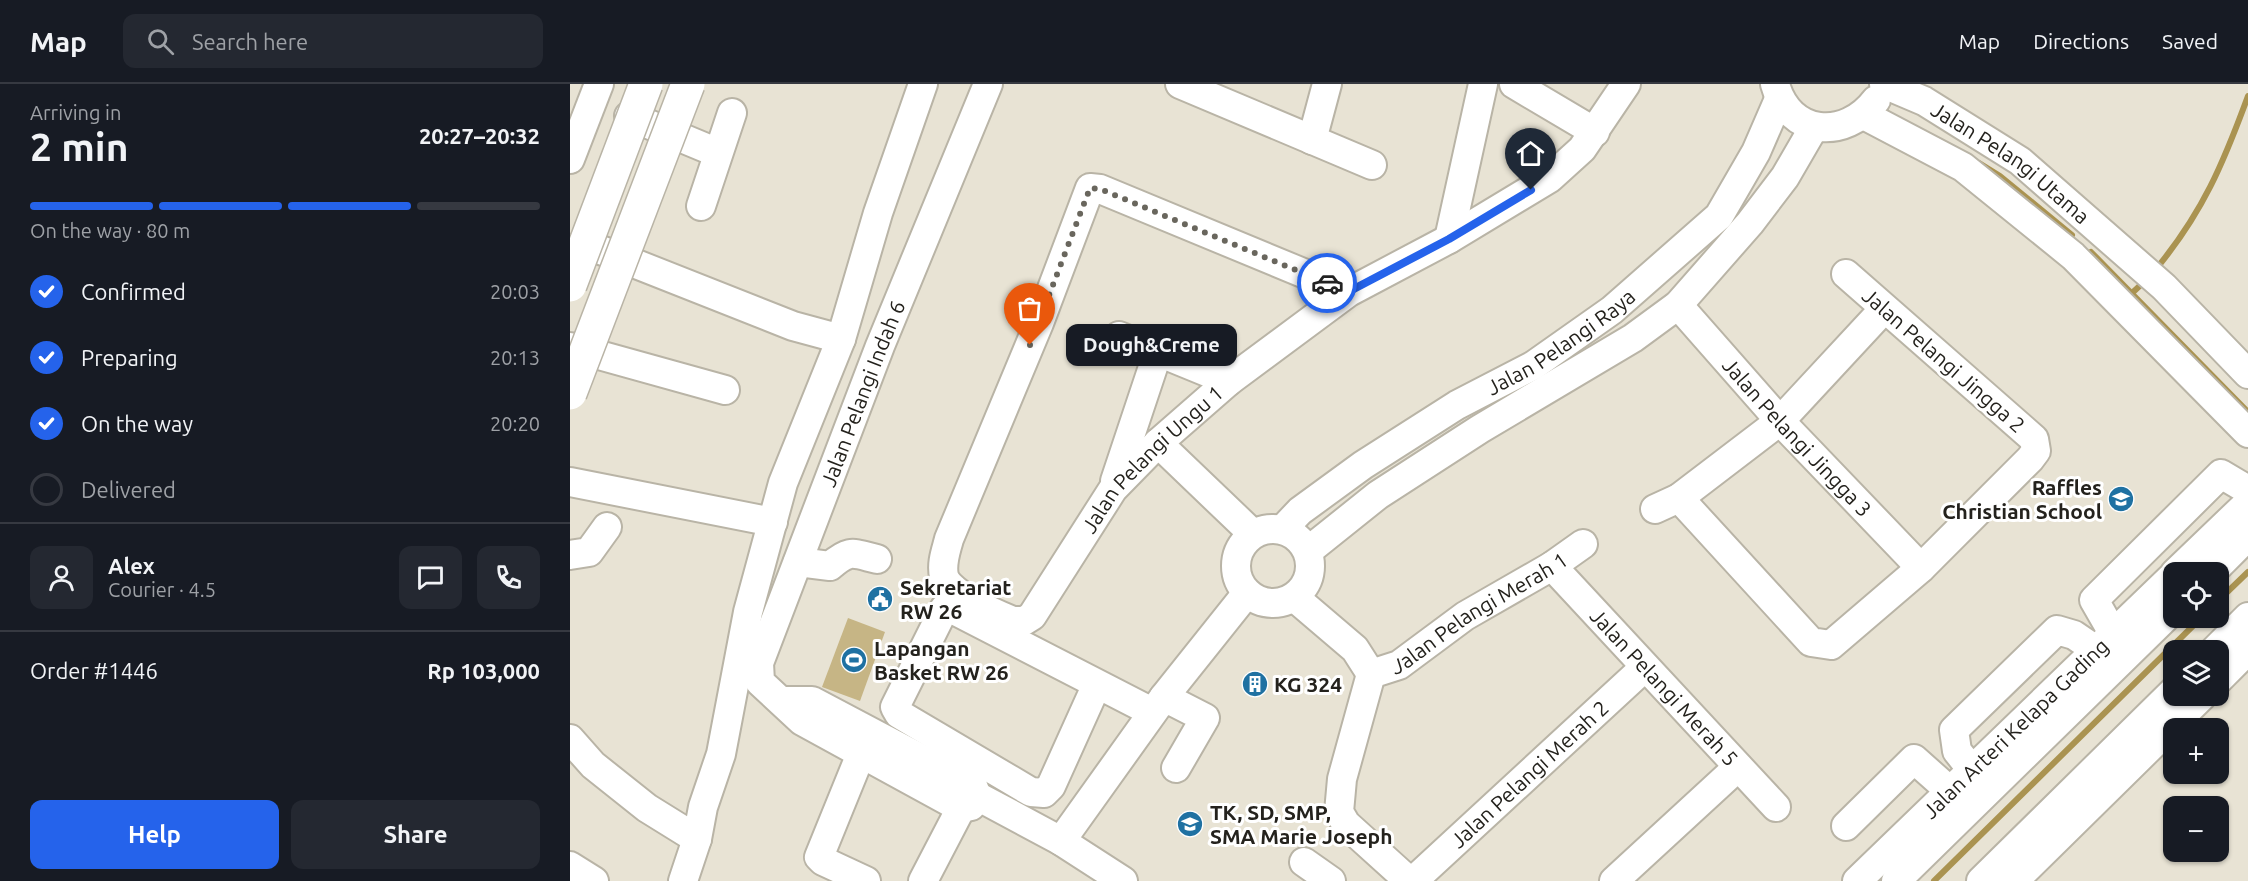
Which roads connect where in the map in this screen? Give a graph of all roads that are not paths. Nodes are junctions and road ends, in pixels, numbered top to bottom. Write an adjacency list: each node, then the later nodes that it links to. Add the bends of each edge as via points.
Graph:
1 (599, 84): 20 (street)
2 (646, 84): 28 (highway, bridge)
3 (688, 84): 40 (highway, bridge)
4 (923, 84): 34 (street, via 878,213)
5 (988, 84): 57 (street, Jalan Pelangi Indah 6, via 880,346)
6 (1180, 84): 18 (street)
7 (1327, 84): 18 (street)
8 (1483, 84): 24 (street)
9 (1514, 84): 17 (street)
10 (1626, 84): 17 (street, Jalan Pelangi Ungu 1)
11 (1882, 84): 14 (street); 23 (street, Jalan Pelangi Utama, via 1924,101 2020,161)
12 (1777, 92): 16 (street, via 1794,117); 50 (street, Jalan Pelangi Raya, via 1756,152 1719,216 1612,310 1534,365 1457,405 1363,465 1300,511)
13 (732, 113): 19 (street)
14 (1864, 115): 16 (street, via 1840,126); 26 (street, Jalan Pelangi Utama, via 1963,167)
15 (629, 116): 19 (street)
16 (1814, 127): 30 (street, Jalan Pelangi Raya, via 1785,177 1750,223)
17 (1595, 132): 24 (street, Jalan Pelangi Ungu 1, via 1550,178)
18 (1312, 141): 21 (street)
19 (718, 153): 22 (street)
20 (570, 159)
21 (1372, 165)
22 (701, 206)
23 (2100, 231): 26 (street, Jalan Pelangi Utama); 32 (street, Jalan Pelangi Utama)
24 (1449, 239): 29 (street, Jalan Pelangi Ungu 1)
25 (583, 243): 34 (street, via 793,326)
26 (2073, 256): 32 (street, Jalan Pelangi Utama)
27 (1846, 274): 31 (street, Jalan Pelangi Jingga 2)
28 (570, 285)
29 (1348, 292): 38 (street, Jalan Pelangi Ungu 1); 45 (street, Jalan Pelangi Ungu 1, via 1090,188 949,539 943,563 945,578 952,589 1013,621 1024,621 1043,603)
30 (1678, 305): 41 (street, Jalan Pelangi Jingga 3); 54 (street, Jalan Pelangi Raya, via 1633,338 1378,495)
31 (1884, 309): 41 (street); 61 (street, Jalan Pelangi Jingga 2, via 2034,439 2036,451)
32 (2164, 315): 37 (street, Jalan Pelangi Utama); 42 (street, Jalan Pelangi Utama)
33 (1119, 336): 36 (street)
34 (841, 339): 48 (street, via 783,483)
35 (570, 347): 39 (street)
36 (1158, 352): 38 (street); 45 (street)
37 (2248, 374)
38 (1229, 381): 43 (street, Jalan Pelangi Ungu 1)
39 (725, 390)
40 (570, 393)
41 (1780, 421): 61 (street, Jalan Pelangi Jingga 3); 61 (street, via 1667,504 1811,642 1820,645 1831,645)
42 (2248, 433)
43 (1158, 444): 45 (street, Jalan Pelangi Ungu 1); 51 (street)
44 (570, 482): 48 (street)
45 (1113, 489)
46 (2248, 490): 68 (street, via 2221,474 2094,600)
47 (2248, 503): 58 (street, Jalan Arteri Kelapa Gading)
48 (773, 522): 86 (street, via 748,612 721,754 703,807)
49 (607, 527): 55 (street, via 589,552)
50 (1283, 529): 51 (street, via 1264,529); 54 (street, via 1297,537)
51 (1253, 534): 63 (street, via 1244,541 1235,562 1236,573)
52 (2248, 536): 59 (street)
53 (1582, 544): 60 (street, Jalan Pelangi Merah 1)
54 (1308, 551): 64 (street, via 1308,579)
55 (570, 555)
56 (877, 559): 57 (street, via 851,552 830,566)
57 (798, 562): 78 (street, Jalan Pelangi Indah 6, via 759,663 760,682 781,700 812,701)
58 (2187, 562)
59 (2222, 562)
60 (1552, 566): 70 (street, Jalan Pelangi Merah 5); 72 (street, Jalan Pelangi Merah 1, via 1466,616 1399,665)
61 (1922, 568)
62 (2163, 585): 68 (street, Jalan Arteri Kelapa Gading)
63 (1247, 593): 64 (street, via 1270,603); 75 (street)
64 (1294, 597): 72 (street, Jalan Pelangi Merah 1, via 1355,648)
65 (2248, 618): 67 (street)
66 (2163, 620): 100 (street, Jalan Arteri Kelapa Gading)
67 (2225, 640)
68 (2104, 642): 81 (street, Jalan Arteri Kelapa Gading); 81 (street, via 2057,630 1954,730 1957,751)
69 (2248, 651): 71 (street)
70 (1645, 667): 79 (street, Jalan Pelangi Merah 5); 97 (street, Jalan Pelangi Merah 2)
71 (2229, 669)
72 (1371, 674): 97 (street, Jalan Pelangi Merah 1, via 1342,779 1339,812 1346,824)
73 (1097, 684): 73 (street, via 1051,786 1044,793 1031,792 898,714 895,707 944,609 959,611); 75 (street)
74 (2163, 702): 101 (street)
75 (1158, 704): 80 (street, via 1205,718); 87 (street)
76 (2192, 706): 102 (street)
77 (570, 739): 86 (street, via 593,765)
78 (867, 743): 83 (street, Jalan Pelangi Indah 6, via 974,786); 90 (street, via 819,852)
79 (1738, 767): 84 (street, Jalan Pelangi Merah 5); 98 (street)
80 (1176, 768)
81 (1972, 770): 82 (street, Jalan Arteri Kelapa Gading)
82 (1950, 791): 85 (street, via 1914,759); 99 (street, Jalan Arteri Kelapa Gading)
83 (969, 802): 87 (street, Jalan Pelangi Indah 6); 94 (street)
84 (1776, 807)
85 (1846, 826)
86 (697, 840): 92 (street)
87 (1061, 841): 95 (street, Jalan Pelangi Indah 6)
88 (1304, 862): 96 (street)
89 (570, 866): 91 (street)
90 (819, 871): 93 (street)
91 (594, 881)
92 (683, 881)
93 (866, 881)
94 (923, 881)
95 (1123, 881)
96 (1331, 881)
97 (1411, 881)
98 (1614, 881)
99 (1857, 881)
100 (1896, 881)
101 (1981, 881)
102 (2014, 881)

